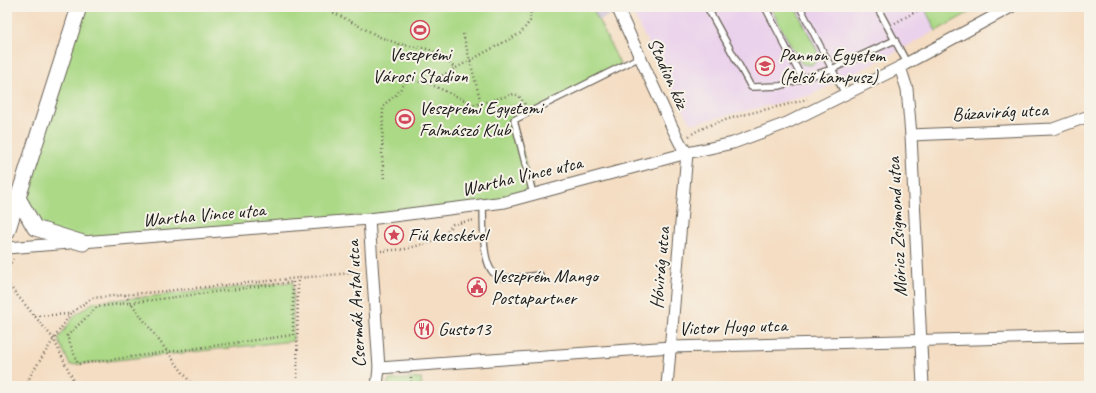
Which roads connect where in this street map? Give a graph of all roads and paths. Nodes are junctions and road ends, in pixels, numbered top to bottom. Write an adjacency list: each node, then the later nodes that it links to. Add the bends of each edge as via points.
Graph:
1 (79, 7): 30 (street)
2 (323, 7): 17 (path, via 380,37 440,54)
3 (531, 7): 15 (path, via 530,21 521,33)
4 (617, 7): 14 (street, Stadion köz)
5 (707, 7): 19 (lane, via 751,87 780,86)
6 (765, 7): 19 (lane)
7 (800, 7): 18 (lane)
8 (877, 7): 11 (lane)
9 (924, 7): 11 (path)
10 (1011, 7): 16 (street, Wartha Vince utca)
11 (888, 27): 13 (lane)
12 (462, 34): 15 (path)
13 (895, 40): 16 (lane); 18 (lane)
14 (640, 57): 24 (lane); 27 (street, Stadion köz, via 672,127)
15 (470, 60): 17 (path); 22 (path)
16 (903, 65): 21 (street, Wartha Vince utca); 26 (street, Móricz Zsigmond utca)
17 (455, 68): 20 (path)
18 (832, 69): 19 (lane); 21 (lane)
19 (802, 78)
20 (428, 83): 22 (path, via 475,105); 28 (path, via 405,80 397,94 386,102 383,108)
21 (845, 94): 27 (street, Wartha Vince utca, via 788,123 733,143)
22 (481, 103): 23 (path); 24 (path, via 514,94 522,99)
23 (481, 110)
24 (529, 113): 29 (lane, via 514,120)
25 (1089, 116): 26 (street, Búzavirág utca, via 1053,129)
26 (911, 134): 48 (street, Móricz Zsigmond utca)
27 (687, 153): 29 (street, Wartha Vince utca); 49 (street, Hóvirág utca)
28 (384, 178)
29 (533, 194): 31 (street, Wartha Vince utca)
30 (18, 198): 34 (street); 35 (street, via 36,228)
31 (483, 205): 32 (lane); 33 (street, Wartha Vince utca)
32 (484, 218): 37 (path, via 453,224 440,240); 39 (lane, via 486,260 492,272 499,277 510,278)
33 (369, 219): 35 (street, Wartha Vince utca); 37 (street, Csermák Antal utca)
34 (7, 232)
35 (83, 243): 36 (street, Wartha Vince utca)
36 (7, 248)
37 (371, 252): 51 (street, Csermák Antal utca)
38 (365, 271): 40 (path)
39 (540, 275)
40 (298, 278): 42 (path); 55 (path)
41 (7, 283): 45 (path)
42 (124, 295): 43 (path); 44 (path, via 92,298)
43 (130, 303): 50 (path); 50 (path, via 97,307 67,336 78,364); 50 (path, via 293,282 293,336)
44 (70, 314): 45 (path); 47 (path)
45 (35, 316): 47 (path)
46 (1089, 336): 48 (street, Victor Hugo utca)
47 (53, 338): 52 (path, via 30,376); 53 (path)
48 (921, 339): 49 (street, Victor Hugo utca); 58 (street, Móricz Zsigmond utca)
49 (671, 347): 51 (street, Victor Hugo utca); 57 (street, Hóvirág utca)
50 (167, 352): 54 (path)
51 (379, 368): 56 (street, Csermák Antal utca)
52 (27, 386)
53 (76, 386)
54 (192, 386)
55 (297, 386)
56 (377, 386)
57 (667, 386)
58 (923, 386)

